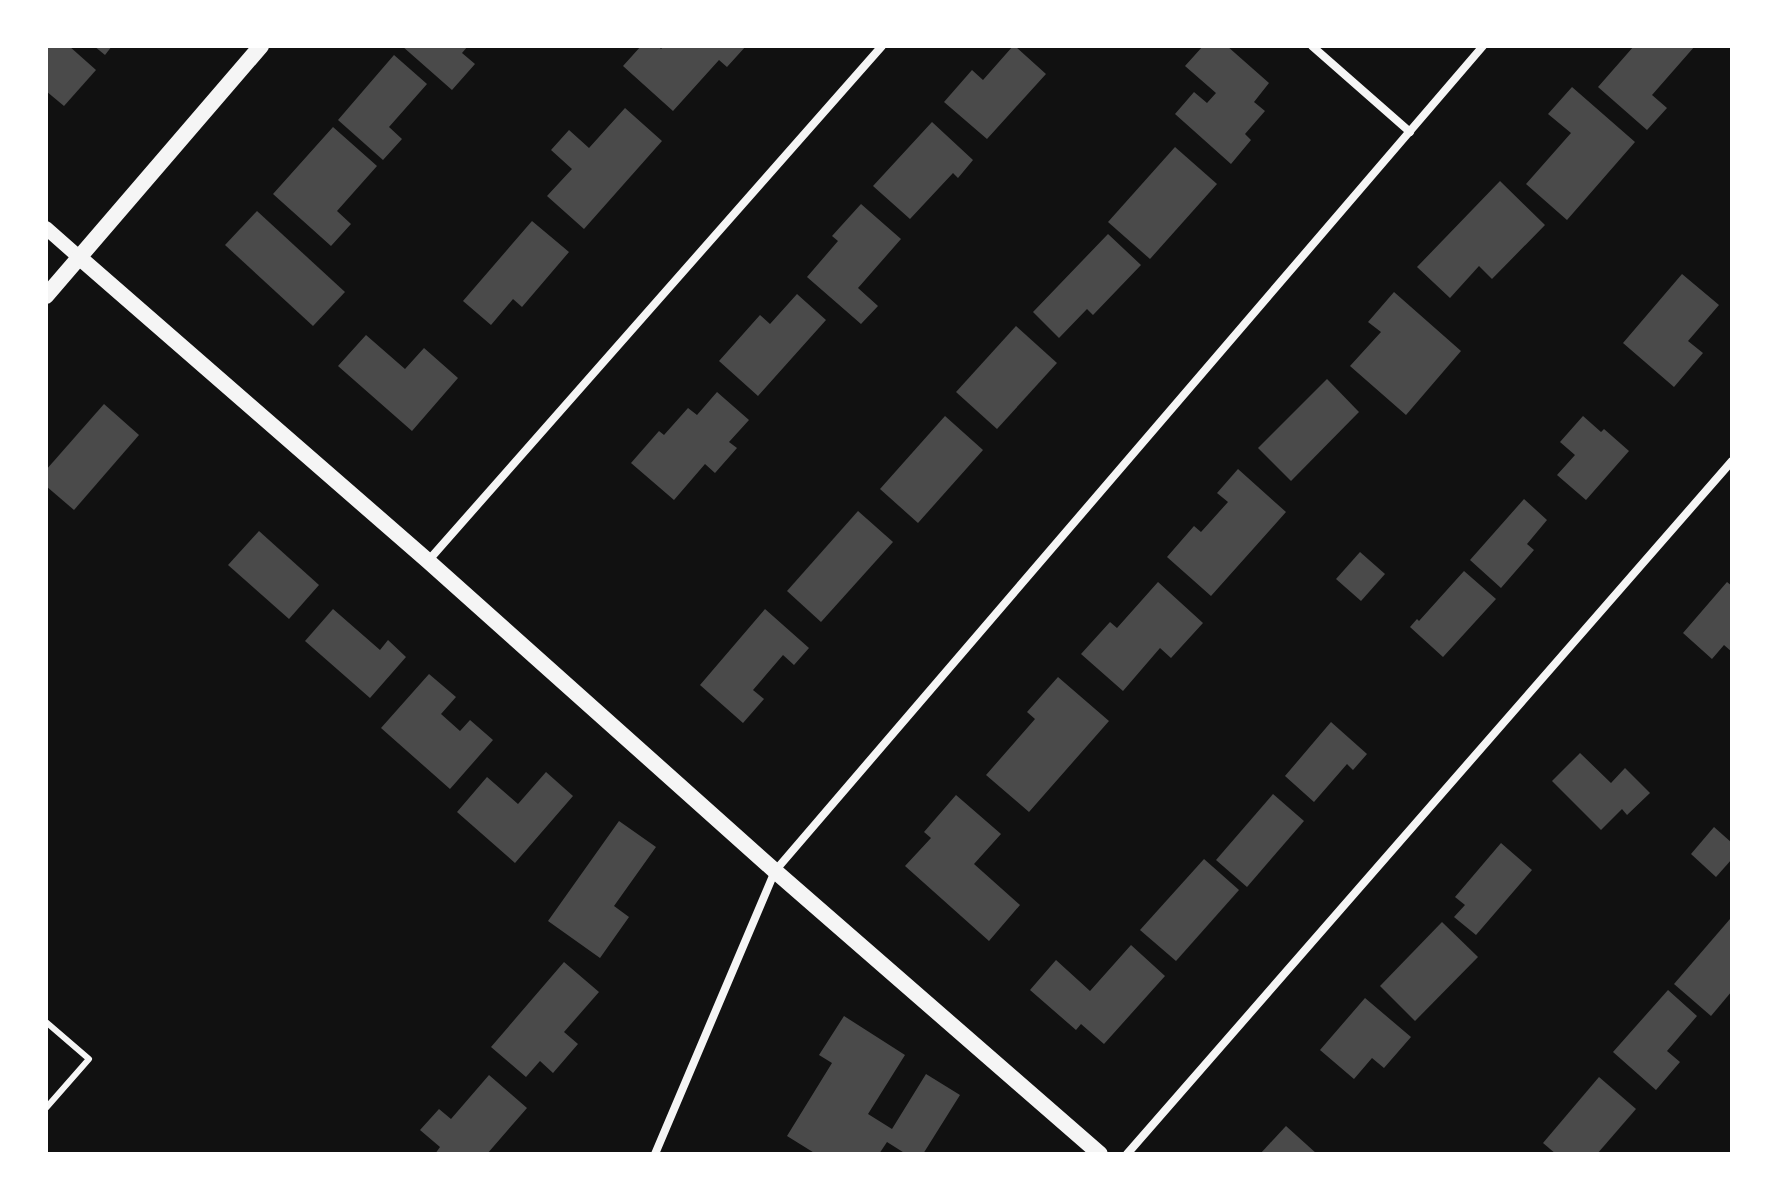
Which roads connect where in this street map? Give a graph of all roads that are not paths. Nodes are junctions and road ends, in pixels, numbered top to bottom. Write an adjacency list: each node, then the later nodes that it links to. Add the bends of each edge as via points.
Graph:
1 (261, 46): 7 (main road)
2 (882, 46): 10 (street)
3 (1312, 46): 5 (street)
4 (1483, 46): 5 (street)
5 (1410, 132): 11 (street)
6 (46, 228): 7 (street)
7 (80, 258): 8 (main road); 10 (main road)
8 (46, 296)
9 (1732, 461): 16 (street)
10 (428, 561): 11 (main road)
11 (775, 871): 14 (street); 15 (main road)
12 (46, 1022): 13 (lane, via 89,1059)
13 (46, 1108)
14 (655, 1154)
15 (1100, 1154)
16 (1127, 1154)

